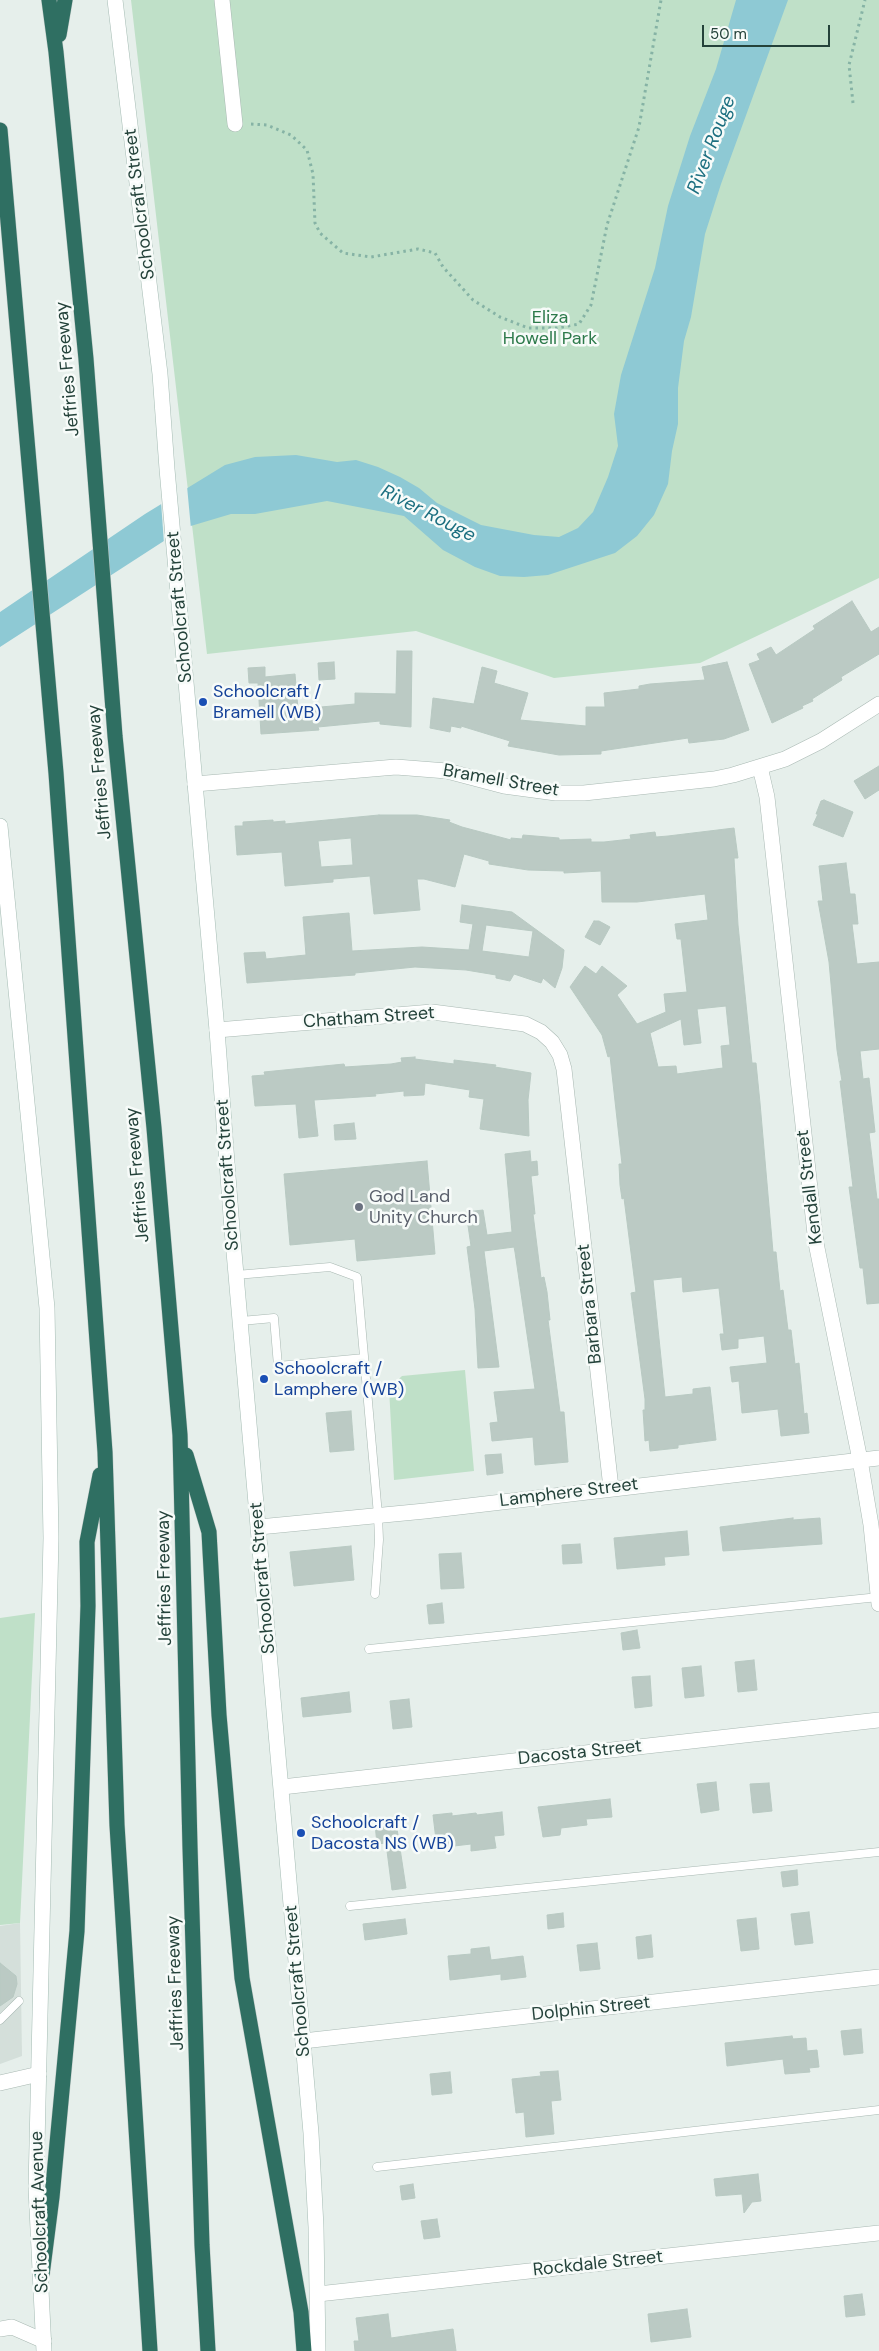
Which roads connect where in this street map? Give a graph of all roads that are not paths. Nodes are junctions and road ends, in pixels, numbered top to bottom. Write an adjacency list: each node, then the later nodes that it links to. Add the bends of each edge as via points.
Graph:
1 (49, 0): 5 (highway, Jeffries Freeway)
2 (64, 0): 5 (highway)
3 (115, 0): 10 (street, Schoolcraft Street, via 159,365)
4 (222, 0): 6 (street)
5 (56, 52): 17 (highway, Jeffries Freeway)
6 (235, 124)
7 (0, 130): 18 (highway, via 56,773)
8 (879, 704): 9 (street, Bramell Street, via 821,741)
9 (760, 767): 10 (street, Bramell Street, via 714,779 584,793 529,790 420,767 358,768); 20 (street, Kendall Street, via 767,798 816,1243)
10 (195, 784): 12 (street, Schoolcraft Street)
11 (0, 826): 35 (street, via 47,1308 51,1538)
12 (217, 1030): 13 (street, Chatham Street, via 432,1012 525,1024 542,1032 560,1055); 14 (street, Schoolcraft Street)
13 (570, 1120): 21 (street, Barbara Street)
14 (236, 1275): 15 (street, Schoolcraft Street); 16 (lane, via 330,1267 357,1278)
15 (241, 1321): 16 (lane, via 274,1318 278,1366); 23 (street, Schoolcraft Street)
16 (364, 1358): 22 (lane)
17 (180, 1435): 45 (highway, Jeffries Freeway); 46 (highway, via 209,1532 218,1714 242,1978 301,2312)
18 (105, 1452): 40 (highway, via 87,1542 88,1606 77,1931); 44 (highway, via 117,1825)
19 (879, 1458): 20 (street, Lamphere Street)
20 (860, 1460): 21 (street, Lamphere Street); 25 (street, Kendall Street)
21 (611, 1488): 22 (street, Lamphere Street)
22 (378, 1515): 23 (street, Lamphere Street); 24 (lane, via 380,1540)
23 (259, 1527): 28 (street, Schoolcraft Street)
24 (374, 1594)
25 (879, 1599): 26 (lane)
26 (369, 1649)
27 (879, 1720): 28 (street, Dacosta Street)
28 (282, 1787): 34 (street, Schoolcraft Street)
29 (879, 1852): 30 (lane)
30 (350, 1906)
31 (879, 1977): 34 (street, Dolphin Street)
32 (19, 2002): 33 (lane)
33 (0, 2020)
34 (303, 2041): 41 (street, Schoolcraft Street, via 311,2133)
35 (39, 2074): 36 (street); 40 (street, Schoolcraft Avenue, via 36,2188)
36 (0, 2083)
37 (879, 2110): 38 (lane)
38 (377, 2167)
39 (879, 2233): 41 (street, Rockdale Street)
40 (42, 2275): 43 (street, Schoolcraft Avenue)
41 (318, 2294): 47 (street, Schoolcraft Street)
42 (0, 2328): 43 (street, via 12,2328)
43 (44, 2346)
44 (150, 2351)
45 (208, 2351)
46 (304, 2351)
47 (318, 2351)

